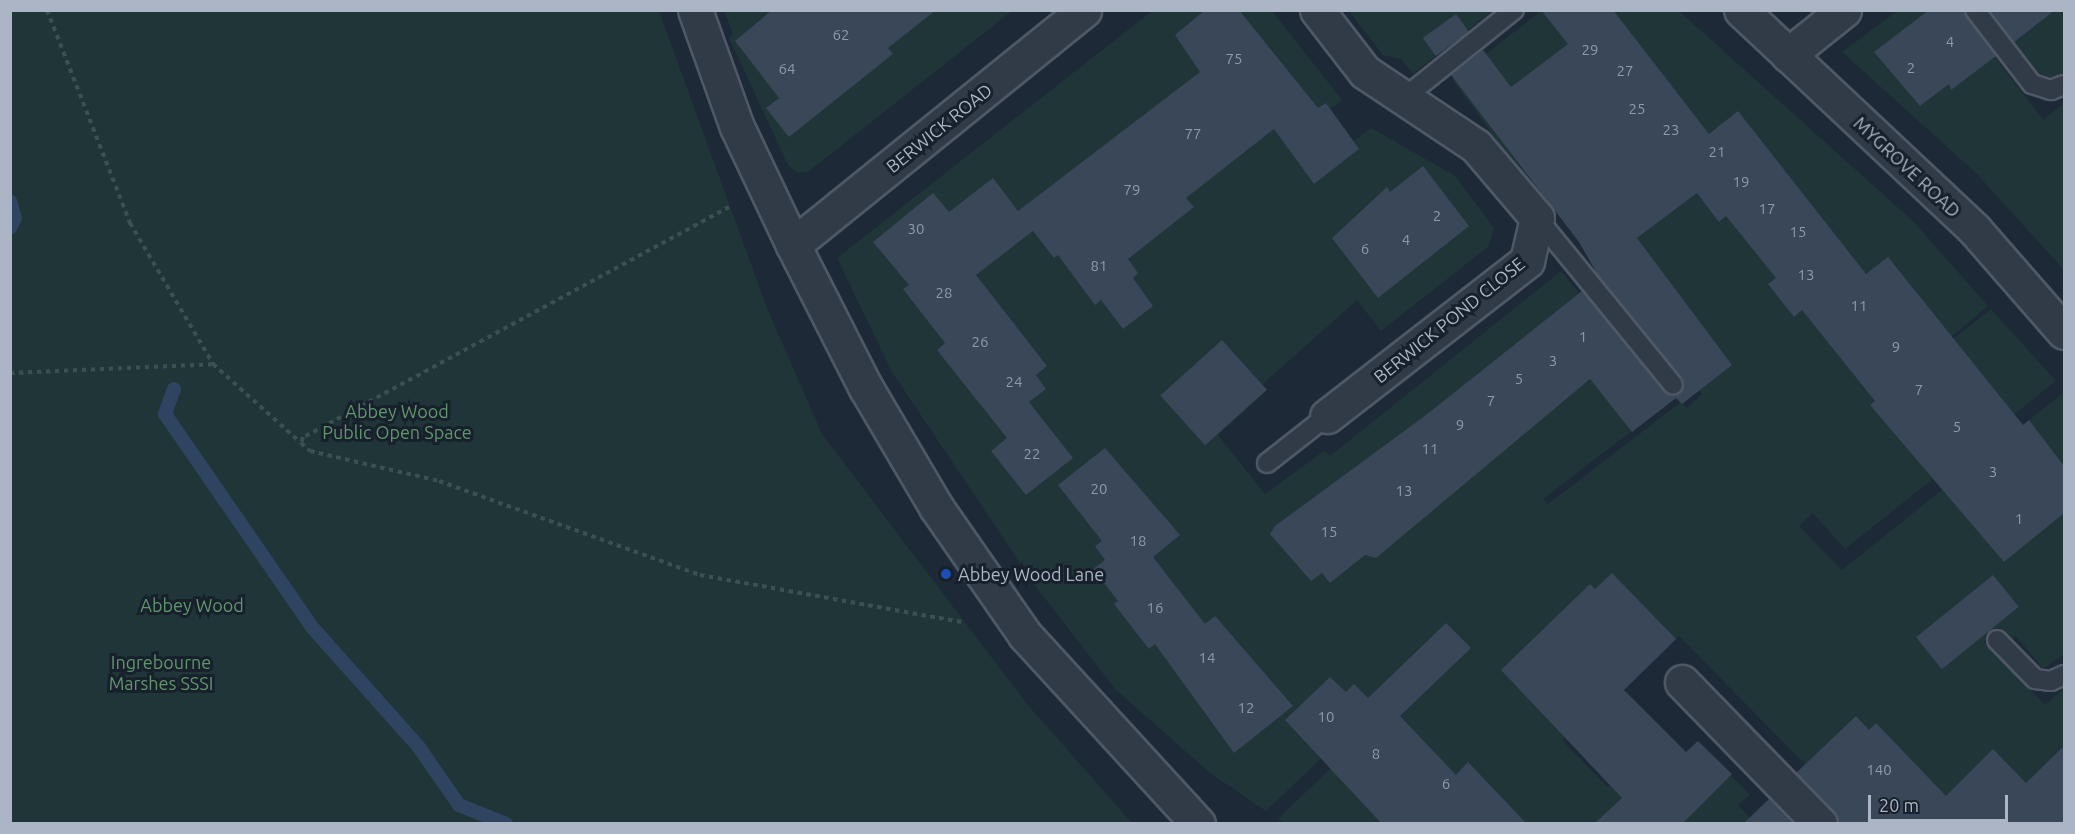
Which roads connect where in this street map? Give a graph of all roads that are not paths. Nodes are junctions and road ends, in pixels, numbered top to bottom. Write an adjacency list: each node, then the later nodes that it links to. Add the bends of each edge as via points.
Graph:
1 (696, 10): 12 (street, via 737,127)
2 (1084, 10): 12 (street, BERWICK ROAD)
3 (1317, 10): 10 (street, via 1365,72)
4 (1514, 10): 10 (lane)
5 (1741, 10): 8 (street, MYGROVE ROAD)
6 (1844, 10): 8 (street)
7 (1975, 10): 9 (lane, via 2032,84 2051,90)
8 (1788, 55): 13 (street, MYGROVE ROAD, via 1975,230)
9 (2064, 85)
10 (1404, 98): 11 (street, via 1476,146)
11 (1537, 218): 14 (lane); 15 (street, BERWICK POND CLOSE, via 1527,261)
12 (793, 245): 20 (street, via 866,388 924,487 1025,635)
13 (2064, 332)
14 (1673, 385)
15 (1327, 416): 16 (lane, BERWICK POND CLOSE)
16 (1267, 463)
17 (1997, 640): 18 (lane, via 2035,679 2051,681)
18 (2064, 675)
19 (1682, 682): 21 (street)
20 (1198, 824)
21 (1820, 824)

